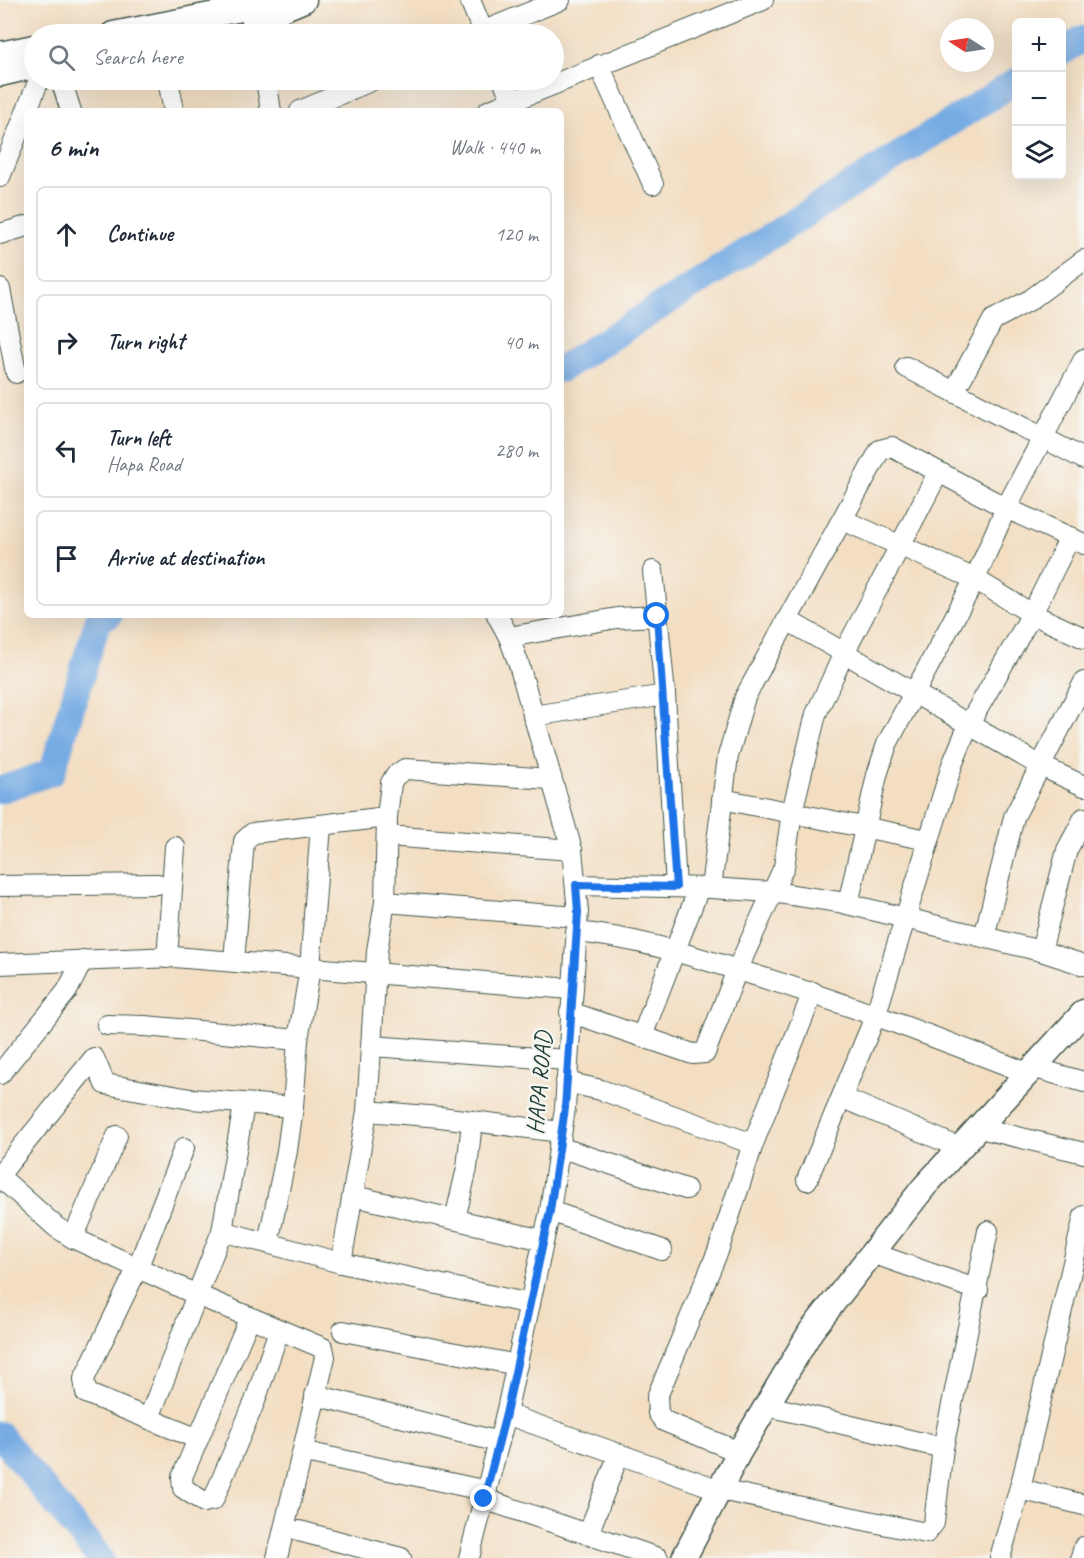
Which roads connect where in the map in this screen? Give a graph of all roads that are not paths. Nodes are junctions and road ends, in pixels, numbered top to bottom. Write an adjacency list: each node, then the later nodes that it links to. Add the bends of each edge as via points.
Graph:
1 (304, 0): 5 (main road)
2 (470, 0): 8 (street)
3 (560, 0): 9 (street)
4 (763, 0): 11 (street)
5 (260, 12): 6 (main road); 7 (main road)
6 (180, 24)
7 (227, 24)
8 (478, 24)
9 (505, 24)
10 (24, 53): 13 (main road)
11 (599, 65): 14 (street); 30 (street)
12 (24, 67): 13 (main road)
13 (0, 68)
14 (564, 82)
15 (35, 90): 23 (street)
16 (64, 90): 24 (street)
17 (170, 90): 25 (street)
18 (267, 90): 26 (street)
19 (349, 90): 27 (street)
20 (508, 90): 22 (street)
21 (546, 90): 22 (street)
22 (515, 105)
23 (28, 108)
24 (70, 108)
25 (173, 108)
26 (270, 108)
27 (307, 108)
28 (24, 117): 29 (street)
29 (0, 177)
30 (653, 184)
31 (24, 227): 32 (street)
32 (0, 234)
33 (1084, 260): 38 (street, via 1030,300 993,320)
34 (0, 289): 37 (street)
35 (1084, 358): 39 (street)
36 (906, 367): 38 (street)
37 (14, 373)
38 (954, 392): 39 (street)
39 (1044, 439): 40 (street); 42 (street)
40 (1084, 459)
41 (938, 473): 42 (street); 43 (street, via 892,447 880,450); 45 (street)
42 (1006, 508): 44 (street); 47 (street)
43 (843, 520): 45 (street); 51 (street)
44 (1077, 541): 48 (street)
45 (902, 547): 47 (street); 54 (street)
46 (653, 571): 49 (street)
47 (975, 579): 48 (street); 56 (street)
48 (1032, 614): 53 (street); 59 (street)
49 (657, 616): 52 (street, via 617,618); 57 (street)
50 (499, 618): 52 (street, HAPA ROAD)
51 (787, 620): 54 (street); 63 (street, via 745,697 728,756)
52 (509, 637): 58 (street, HAPA ROAD)
53 (1084, 638)
54 (844, 653): 56 (street); 64 (street, via 816,714)
55 (1084, 682): 60 (street)
56 (914, 692): 59 (street); 67 (street, via 887,744)
57 (664, 695): 58 (street); 75 (street)
58 (533, 716): 61 (street, HAPA ROAD)
59 (969, 724): 60 (street); 69 (street)
60 (1041, 766): 62 (street); 82 (street, via 1014,817)
61 (550, 779): 68 (street, via 405,769 391,783); 71 (street, HAPA ROAD)
62 (1084, 786)
63 (723, 799): 64 (street); 76 (street)
64 (792, 812): 67 (street); 77 (street, via 784,867)
65 (1084, 818): 84 (street, via 1067,850)
66 (321, 825): 68 (street); 87 (street, via 253,833 244,841); 90 (street)
67 (865, 826): 69 (street); 79 (street)
68 (387, 827): 71 (street); 78 (street)
69 (928, 840): 80 (street)
70 (176, 847): 85 (street)
71 (572, 850): 73 (street, HAPA ROAD)
72 (158, 884): 74 (street)
73 (576, 885): 75 (street); 81 (street, HAPA ROAD)
74 (0, 886)
75 (676, 887): 76 (street)
76 (705, 888): 77 (street); 83 (street)
77 (772, 892): 79 (street); 91 (street)
78 (385, 902): 81 (street); 92 (street)
79 (848, 904): 80 (street)
80 (905, 918): 82 (street); 97 (street)
81 (577, 924): 83 (street, via 601,934); 93 (street, HAPA ROAD)
82 (984, 937): 84 (street)
83 (677, 951): 91 (street); 99 (street)
84 (1041, 951): 89 (street)
85 (167, 958): 86 (street); 87 (street)
86 (83, 960): 88 (street); 104 (street, via 67,991)
87 (234, 961): 90 (street)
88 (0, 964)
89 (1084, 965)
90 (310, 968): 92 (street); 100 (street)
91 (737, 970): 94 (street); 99 (street, via 705,1053 696,1055)
92 (376, 975): 93 (street); 101 (street)
93 (571, 989): 95 (street, HAPA ROAD)
94 (813, 992): 97 (street); 115 (street)
95 (570, 1012): 99 (street); 102 (street, HAPA ROAD)
96 (1084, 1012): 103 (main road)
97 (876, 1015): 103 (street); 107 (street)
98 (107, 1025): 100 (street)
99 (642, 1036)
100 (298, 1040): 109 (street)
101 (372, 1046): 102 (street); 110 (street)
102 (567, 1060): 105 (street, HAPA ROAD)
103 (1032, 1071): 106 (street); 112 (main road)
104 (0, 1074)
105 (566, 1082): 114 (street, HAPA ROAD); 115 (street, via 601,1090)
106 (1084, 1082)
107 (843, 1098): 117 (street); 120 (street)
108 (244, 1105): 109 (street); 119 (street, via 137,1092 105,1084 94,1058); 126 (street)
109 (293, 1107): 130 (street)
110 (367, 1112): 111 (street); 122 (street)
111 (472, 1122): 114 (street); 125 (street)
112 (980, 1128): 117 (main road); 118 (street)
113 (117, 1136): 128 (street)
114 (560, 1139): 121 (street); 123 (street, HAPA ROAD)
115 (753, 1144): 149 (street, via 718,1251 656,1405 658,1413 672,1425)
116 (184, 1148): 134 (street)
117 (960, 1148): 132 (main road)
118 (1084, 1153)
119 (0, 1176): 128 (street)
120 (807, 1180)
121 (686, 1189)
122 (354, 1196): 125 (street); 133 (street)
123 (550, 1211): 129 (street, HAPA ROAD); 131 (street)
124 (1084, 1216): 152 (street)
125 (455, 1219): 129 (street)
126 (222, 1231): 130 (street); 136 (street)
127 (988, 1231): 135 (street)
128 (73, 1238): 134 (street)
129 (543, 1240): 137 (street, HAPA ROAD)
130 (268, 1243): 133 (street)
131 (662, 1251)
132 (872, 1253): 135 (street); 143 (main road, via 811,1331)
133 (341, 1263): 137 (street)
134 (137, 1269): 136 (street); 145 (street, via 84,1386 86,1393)
135 (978, 1290): 148 (street)
136 (197, 1295): 138 (street); 145 (street)
137 (530, 1304): 141 (street, HAPA ROAD)
138 (249, 1317): 139 (street); 146 (street)
139 (279, 1330): 142 (street, via 323,1348 325,1357); 146 (street, via 255,1401 210,1503 185,1491 182,1485)
140 (343, 1331): 141 (street)
141 (517, 1365): 144 (street, HAPA ROAD)
142 (315, 1395): 147 (street); 159 (street)
143 (768, 1406): 148 (street); 149 (main road)
144 (506, 1414): 147 (street, HAPA ROAD); 151 (street)
145 (149, 1418): 146 (street)
146 (198, 1439)
147 (499, 1442): 154 (street, HAPA ROAD)
148 (943, 1449): 153 (street, via 934,1523 926,1533)
149 (739, 1452): 153 (main road)
150 (310, 1453): 154 (street)
151 (619, 1455): 153 (street); 157 (street)
152 (1020, 1489): 155 (street); 164 (street)
153 (720, 1490): 163 (main road)
154 (486, 1495): 157 (street); 161 (street, HAPA ROAD)
155 (1084, 1505)
156 (298, 1531): 160 (street)
157 (588, 1534): 162 (street)
158 (1084, 1547): 165 (street)
159 (277, 1558)
160 (401, 1558)
161 (469, 1558)
162 (658, 1558)
163 (684, 1558)
164 (1000, 1558)
165 (1081, 1558)

